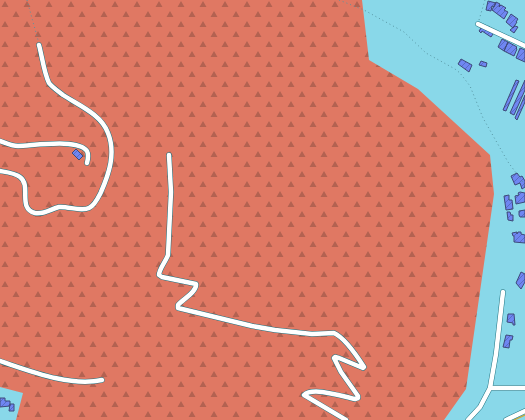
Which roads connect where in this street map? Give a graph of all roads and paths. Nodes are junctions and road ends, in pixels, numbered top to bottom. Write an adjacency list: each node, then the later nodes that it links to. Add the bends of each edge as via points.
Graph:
1 (27, 0): 5 (path)
2 (339, 0): 11 (path, via 364,10 404,32 426,53 460,73 470,86 483,118 508,162)
3 (486, 0): 4 (path)
4 (478, 24): 6 (street)
5 (39, 44): 10 (street, via 50,84 98,118 108,133 112,148 108,177 96,202 90,208 68,206 36,213 26,204 26,184 22,179)
6 (525, 46)
7 (0, 141): 9 (street, via 17,146 49,143 73,145 87,151)
8 (169, 155): 18 (street, via 171,192 168,255 159,274 162,277 191,282 197,286 182,300 178,308 275,330 312,334 334,333 343,339 364,367 334,358 358,398 323,392 308,392 304,395)
9 (87, 163)
10 (0, 171)
11 (525, 185)
12 (503, 292): 15 (street)
13 (0, 361): 14 (street, via 67,380)
14 (102, 380)
15 (490, 388): 16 (street); 19 (street, via 480,407)
16 (525, 388)
17 (525, 411): 20 (street)
18 (346, 420)
19 (468, 420)
20 (506, 420)

